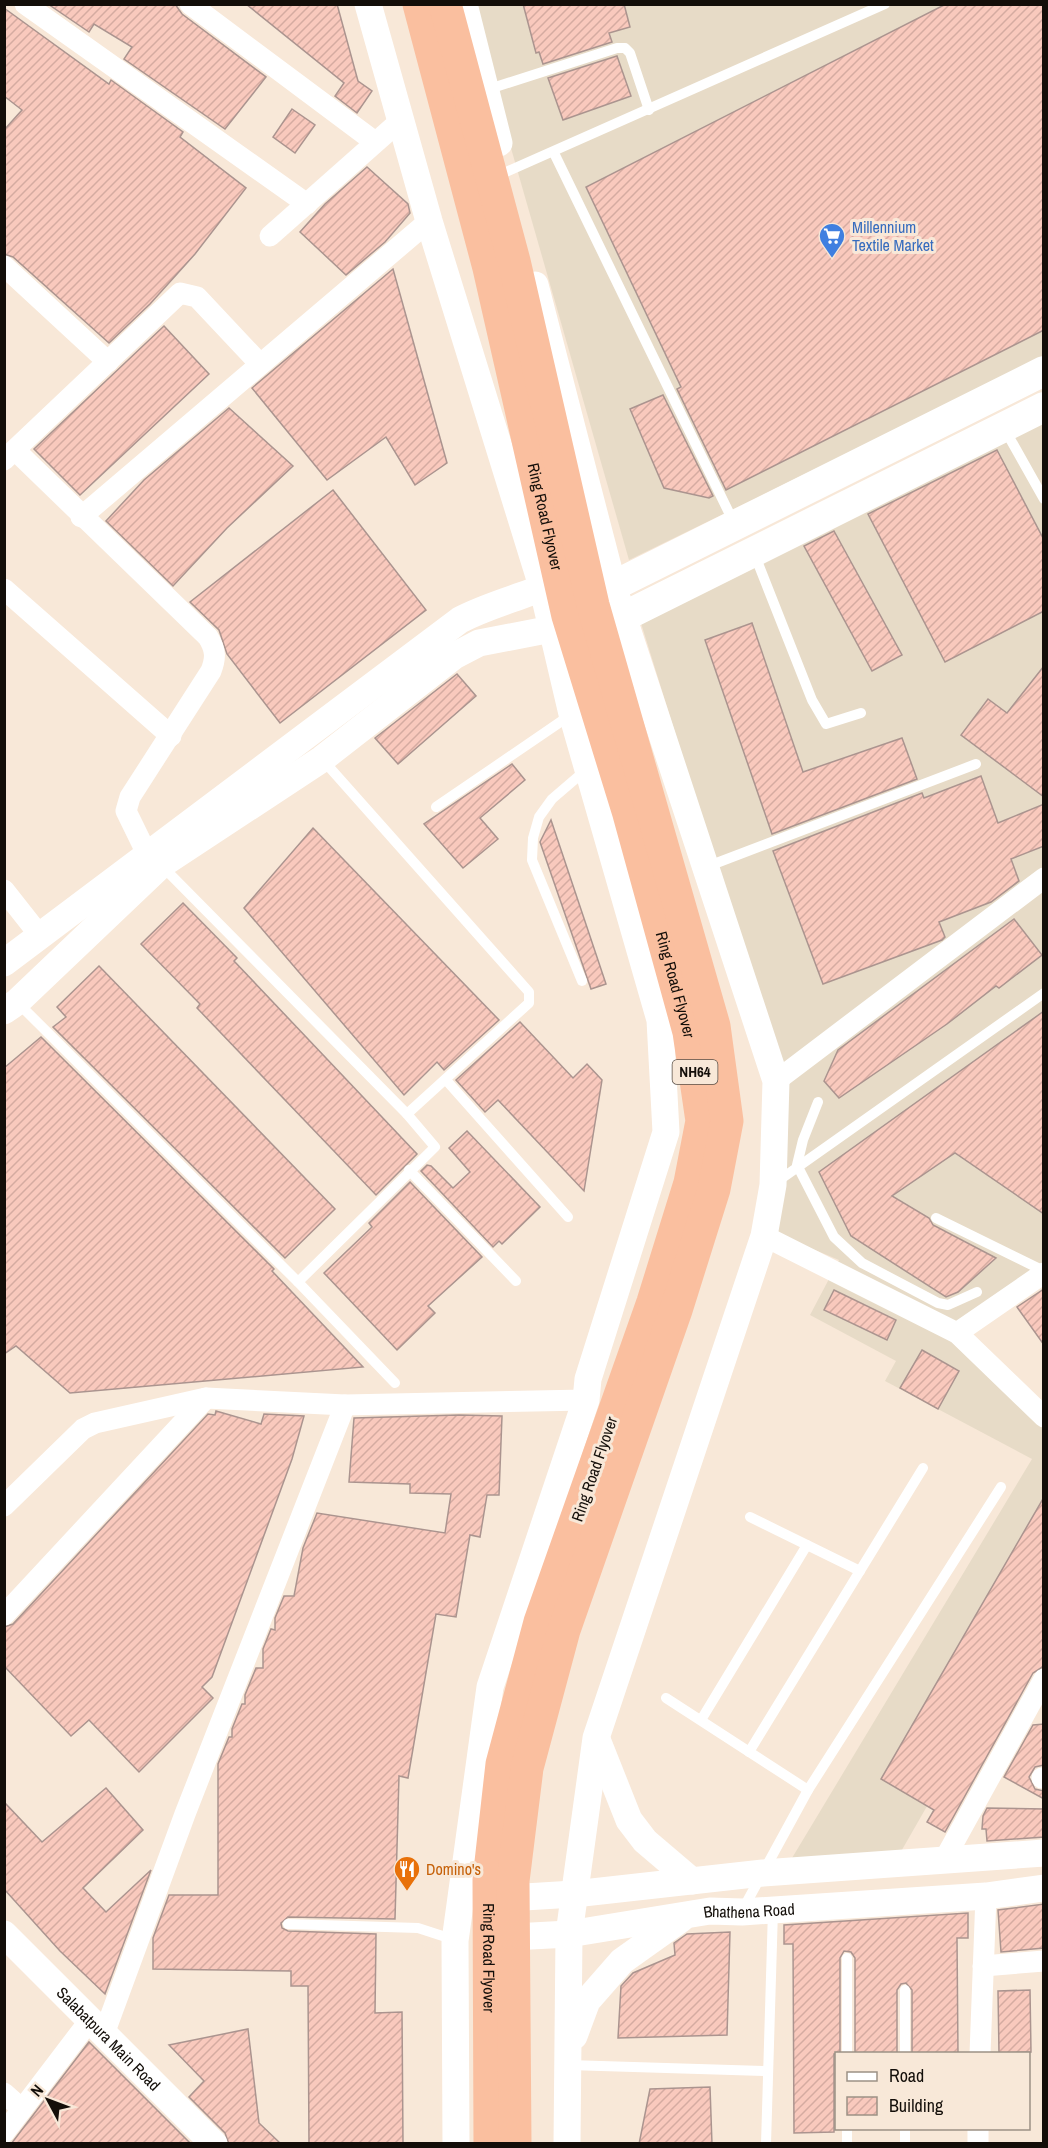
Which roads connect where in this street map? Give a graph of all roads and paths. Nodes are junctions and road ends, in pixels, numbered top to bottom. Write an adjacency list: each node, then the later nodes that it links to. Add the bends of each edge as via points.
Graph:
1 (25, 4): 14 (street)
2 (189, 4): 11 (street)
3 (368, 4): 10 (street)
4 (419, 4): 112 (highway, Ring Road Flyover / NH64, via 489,268 568,616 629,814 689,1032 702,1120 690,1183 653,1302 540,1622 502,1764 489,1880)
5 (445, 4): 113 (highway, Ring Road Flyover / NH64, via 514,261 593,605 714,1026 727,1121 714,1189 564,1630 527,1768 513,1881)
6 (464, 4): 8 (street)
7 (885, 4): 9 (lane)
8 (485, 90): 9 (lane, via 625,48 630,52); 13 (street)
9 (650, 110): 12 (lane)
10 (400, 120): 11 (street); 15 (street)
11 (375, 142): 14 (street)
12 (554, 153): 13 (lane); 26 (lane)
13 (506, 172): 29 (street)
14 (306, 204): 16 (street)
15 (429, 221): 19 (street); 28 (street)
16 (270, 236)
17 (4, 266): 18 (street)
18 (108, 362): 19 (street, via 180,294 197,297); 23 (street)
19 (260, 364): 25 (street)
20 (1044, 371): 26 (main road)
21 (1044, 407): 22 (main road)
22 (1004, 427): 24 (lane); 27 (main road)
23 (10, 456): 25 (street)
24 (1044, 499)
25 (81, 517): 35 (street, via 215,648 211,672)
26 (735, 525): 29 (main road)
27 (754, 552): 31 (main road); 33 (lane, via 812,700 826,724)
28 (542, 585): 29 (street); 32 (street); 40 (street, via 460,620)
29 (613, 586): 31 (street)
30 (4, 589): 35 (street)
31 (623, 617): 32 (street); 41 (street)
32 (550, 628): 34 (street); 36 (street, via 479,643 454,656)
33 (861, 713)
34 (572, 714): 38 (street); 39 (lane)
35 (171, 736): 40 (street, via 130,797 126,811)
36 (322, 759): 40 (street); 49 (lane, via 530,992 529,1003)
37 (976, 764): 41 (lane)
38 (588, 769): 46 (lane, via 552,799 539,817 532,860); 66 (street, via 660,1020 666,1132 588,1379)
39 (436, 807)
40 (154, 860): 44 (street); 48 (street); 52 (lane)
41 (706, 867): 50 (street)
42 (1044, 878): 50 (street)
43 (4, 890): 44 (street)
44 (41, 937): 45 (street)
45 (4, 963)
46 (582, 981)
47 (1044, 993): 53 (lane)
48 (11, 1006): 61 (lane)
49 (446, 1080): 52 (lane); 56 (lane)
50 (776, 1082): 55 (street)
51 (818, 1102): 53 (lane)
52 (407, 1114): 54 (lane, via 435,1147)
53 (797, 1165): 55 (lane); 62 (lane, via 834,1237 862,1263 938,1303 948,1305)
54 (409, 1170): 60 (lane); 61 (lane)
55 (773, 1185): 58 (street)
56 (568, 1217)
57 (936, 1218): 59 (lane)
58 (764, 1236): 63 (street); 79 (street)
59 (1044, 1272): 63 (street)
60 (516, 1281)
61 (298, 1282): 64 (lane)
62 (977, 1292)
63 (957, 1333): 68 (street)
64 (395, 1383)
65 (206, 1398): 67 (street); 71 (street, via 82,1429); 75 (street)
66 (586, 1400): 67 (street); 89 (street, via 490,1687)
67 (345, 1405): 101 (street)
68 (1044, 1417)
69 (922, 1468): 74 (lane)
70 (1001, 1487): 81 (lane)
71 (4, 1506)
72 (750, 1517): 73 (lane)
73 (807, 1545): 74 (lane); 78 (lane)
74 (860, 1571): 80 (lane)
75 (4, 1615)
76 (1044, 1679): 83 (street)
77 (666, 1698): 78 (lane)
78 (700, 1720): 80 (lane)
79 (596, 1738): 85 (street, via 629,1820 645,1841); 87 (street)
80 (749, 1752): 81 (lane)
81 (808, 1790): 84 (lane)
82 (1044, 1853): 83 (street)
83 (944, 1860): 84 (street)
84 (763, 1873): 85 (street); 91 (lane)
85 (692, 1881): 87 (street)
86 (1044, 1888): 88 (street, Bhathena Road)
87 (574, 1894): 89 (street); 95 (street)
88 (986, 1896): 90 (street, Bhathena Road); 99 (street)
89 (459, 1902): 96 (street)
90 (773, 1909): 91 (street, Bhathena Road); 106 (lane)
91 (741, 1911): 92 (street, Bhathena Road)
92 (687, 1915): 95 (street, Bhathena Road); 105 (street, via 622,1961 587,2001)
93 (288, 1924): 96 (lane, via 418,1928)
94 (4, 1934): 101 (street, Salabatpura Main Road)
95 (569, 1934): 96 (street, Bhathena Road); 105 (street)
96 (455, 1941): 111 (street)
97 (847, 1959): 102 (lane)
98 (1044, 1960): 99 (street)
99 (983, 1966): 104 (street)
100 (905, 1990): 103 (lane)
101 (97, 2027): 108 (street); 110 (street, Salabatpura Main Road)
102 (847, 2052)
103 (905, 2052)
104 (980, 2052)
105 (568, 2058): 106 (lane); 114 (street)
106 (768, 2071): 115 (lane)
107 (4, 2092): 108 (street)
108 (22, 2109): 109 (street)
109 (4, 2133)
110 (214, 2144)
111 (456, 2144)
112 (490, 2144)
113 (515, 2144)
114 (567, 2144)
115 (766, 2144)

